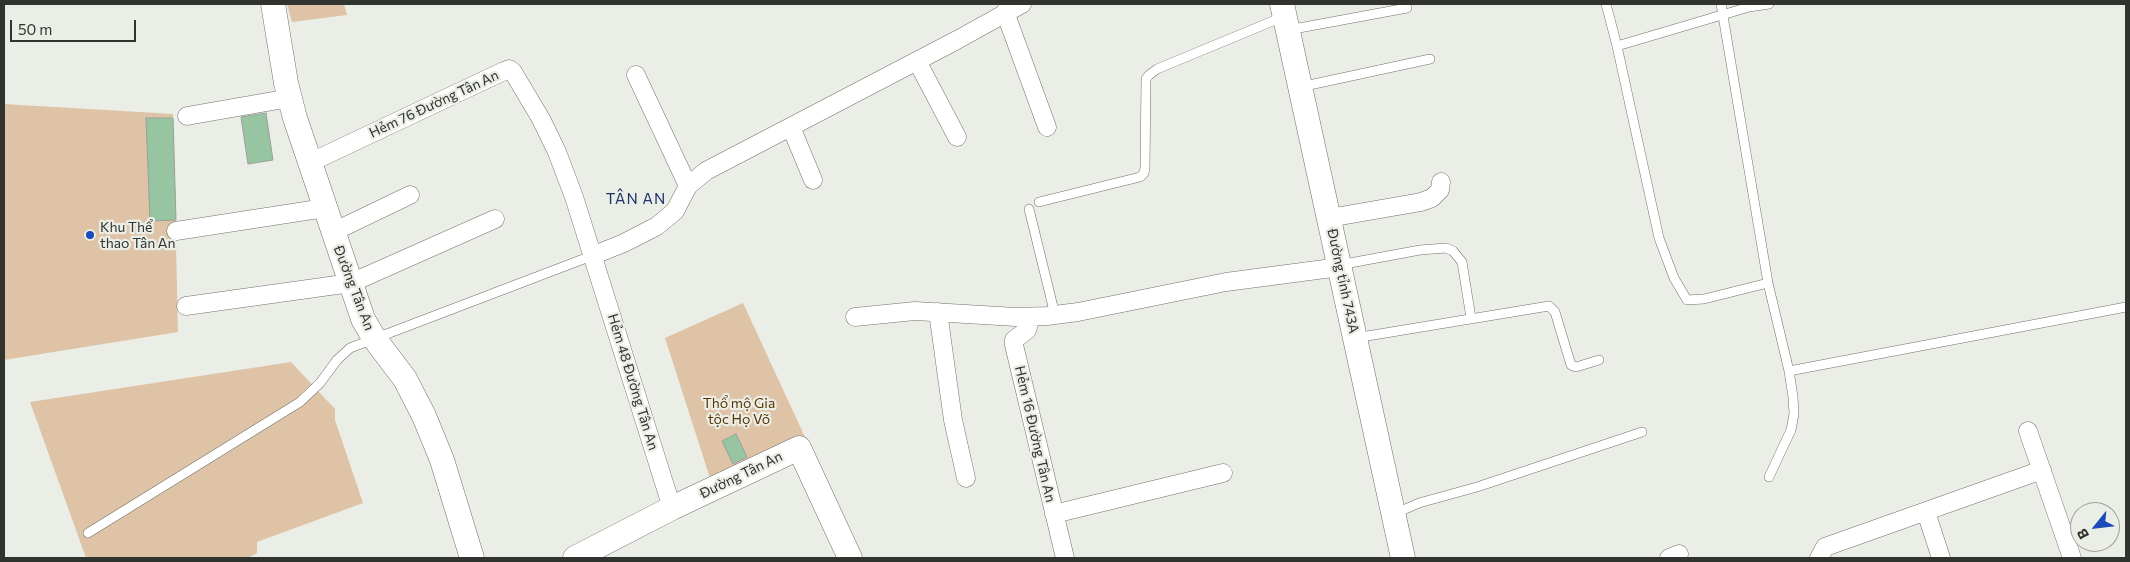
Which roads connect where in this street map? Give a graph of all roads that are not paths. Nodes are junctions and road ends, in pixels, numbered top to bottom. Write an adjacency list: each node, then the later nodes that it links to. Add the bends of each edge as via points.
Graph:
1 (273, 4): 15 (street, Đường Tân An)
2 (1022, 4): 7 (street)
3 (1606, 4): 10 (lane)
4 (1721, 4): 8 (lane)
5 (1769, 4): 8 (lane)
6 (1407, 8): 9 (lane)
7 (1005, 12): 12 (street); 18 (street)
8 (1723, 16): 10 (lane); 35 (lane)
9 (1285, 17): 14 (street, Đường tỉnh 743A); 25 (lane, via 1157,69 1146,78 1145,168 1140,177)
10 (1617, 46): 35 (lane, via 1659,238 1674,278 1687,300 1704,299)
11 (1430, 59): 14 (lane)
12 (917, 61): 17 (street); 19 (street)
13 (636, 75): 23 (street)
14 (1300, 87): 28 (street, Đường tỉnh 743A)
15 (290, 98): 16 (street); 20 (street, Đường Tân An)
16 (187, 116)
17 (791, 127): 21 (street); 23 (street, via 706,171)
18 (1047, 127)
19 (957, 137)
20 (309, 163): 26 (street, Đường Tân An); 32 (street, Hẻm 76 Đường Tân An, via 508,69 531,100 557,152)
21 (813, 180)
22 (1441, 182): 28 (street, via 1440,190 1422,202)
23 (688, 186): 32 (street, via 674,211 657,226)
24 (410, 195): 31 (street)
25 (1039, 202)
26 (325, 208): 30 (street); 31 (street, Đường Tân An)
27 (1029, 209): 39 (lane)
28 (1329, 218): 33 (street, Đường tỉnh 743A)
29 (495, 219): 34 (street)
30 (176, 231)
31 (333, 232): 34 (street, Đường Tân An)
32 (594, 255): 43 (lane); 53 (street, Hẻm 48 Đường Tân An)
33 (1339, 266): 39 (street, via 1226,282); 42 (lane, via 1446,248 1462,262); 44 (street, Đường tỉnh 743A)
34 (351, 283): 36 (street); 43 (street, Đường Tân An, via 363,319)
35 (1768, 283): 46 (lane)
36 (186, 306)
37 (2126, 307): 46 (lane)
38 (938, 312): 40 (street); 41 (street); 52 (street, via 953,420)
39 (1055, 315): 41 (street)
40 (855, 317)
41 (1031, 317): 55 (street, Hẻm 16 Đường Tân An, via 1026,330 1014,340 1014,345)
42 (1471, 318): 44 (lane); 45 (lane, via 1549,306 1555,312 1571,365 1576,367)
43 (374, 338): 57 (lane, via 343,354 300,402); 58 (street, Đường Tân An, via 404,379 424,416 442,460)
44 (1355, 338): 56 (street, Đường tỉnh 743A)
45 (1599, 360)
46 (1789, 371): 51 (lane, via 1794,414 1784,448)
47 (2028, 430): 49 (street)
48 (1642, 432): 56 (lane, via 1419,503)
49 (2042, 470): 54 (street); 65 (street)
50 (1223, 473): 55 (street)
51 (1769, 477)
52 (966, 478)
53 (672, 508): 59 (street, Đường Tân An); 60 (street, Đường Tân An, via 799,448)
54 (1926, 512): 63 (street, via 1825,548); 64 (street)
55 (1054, 514): 61 (street, Hẻm 16 Đường Tân An)
56 (1394, 514): 62 (street, Đường tỉnh 743A)
57 (88, 533)
58 (472, 558)
59 (575, 558)
60 (850, 558)
61 (1065, 558)
62 (1403, 558)
63 (1819, 558)
64 (1941, 558)
65 (2072, 558)

